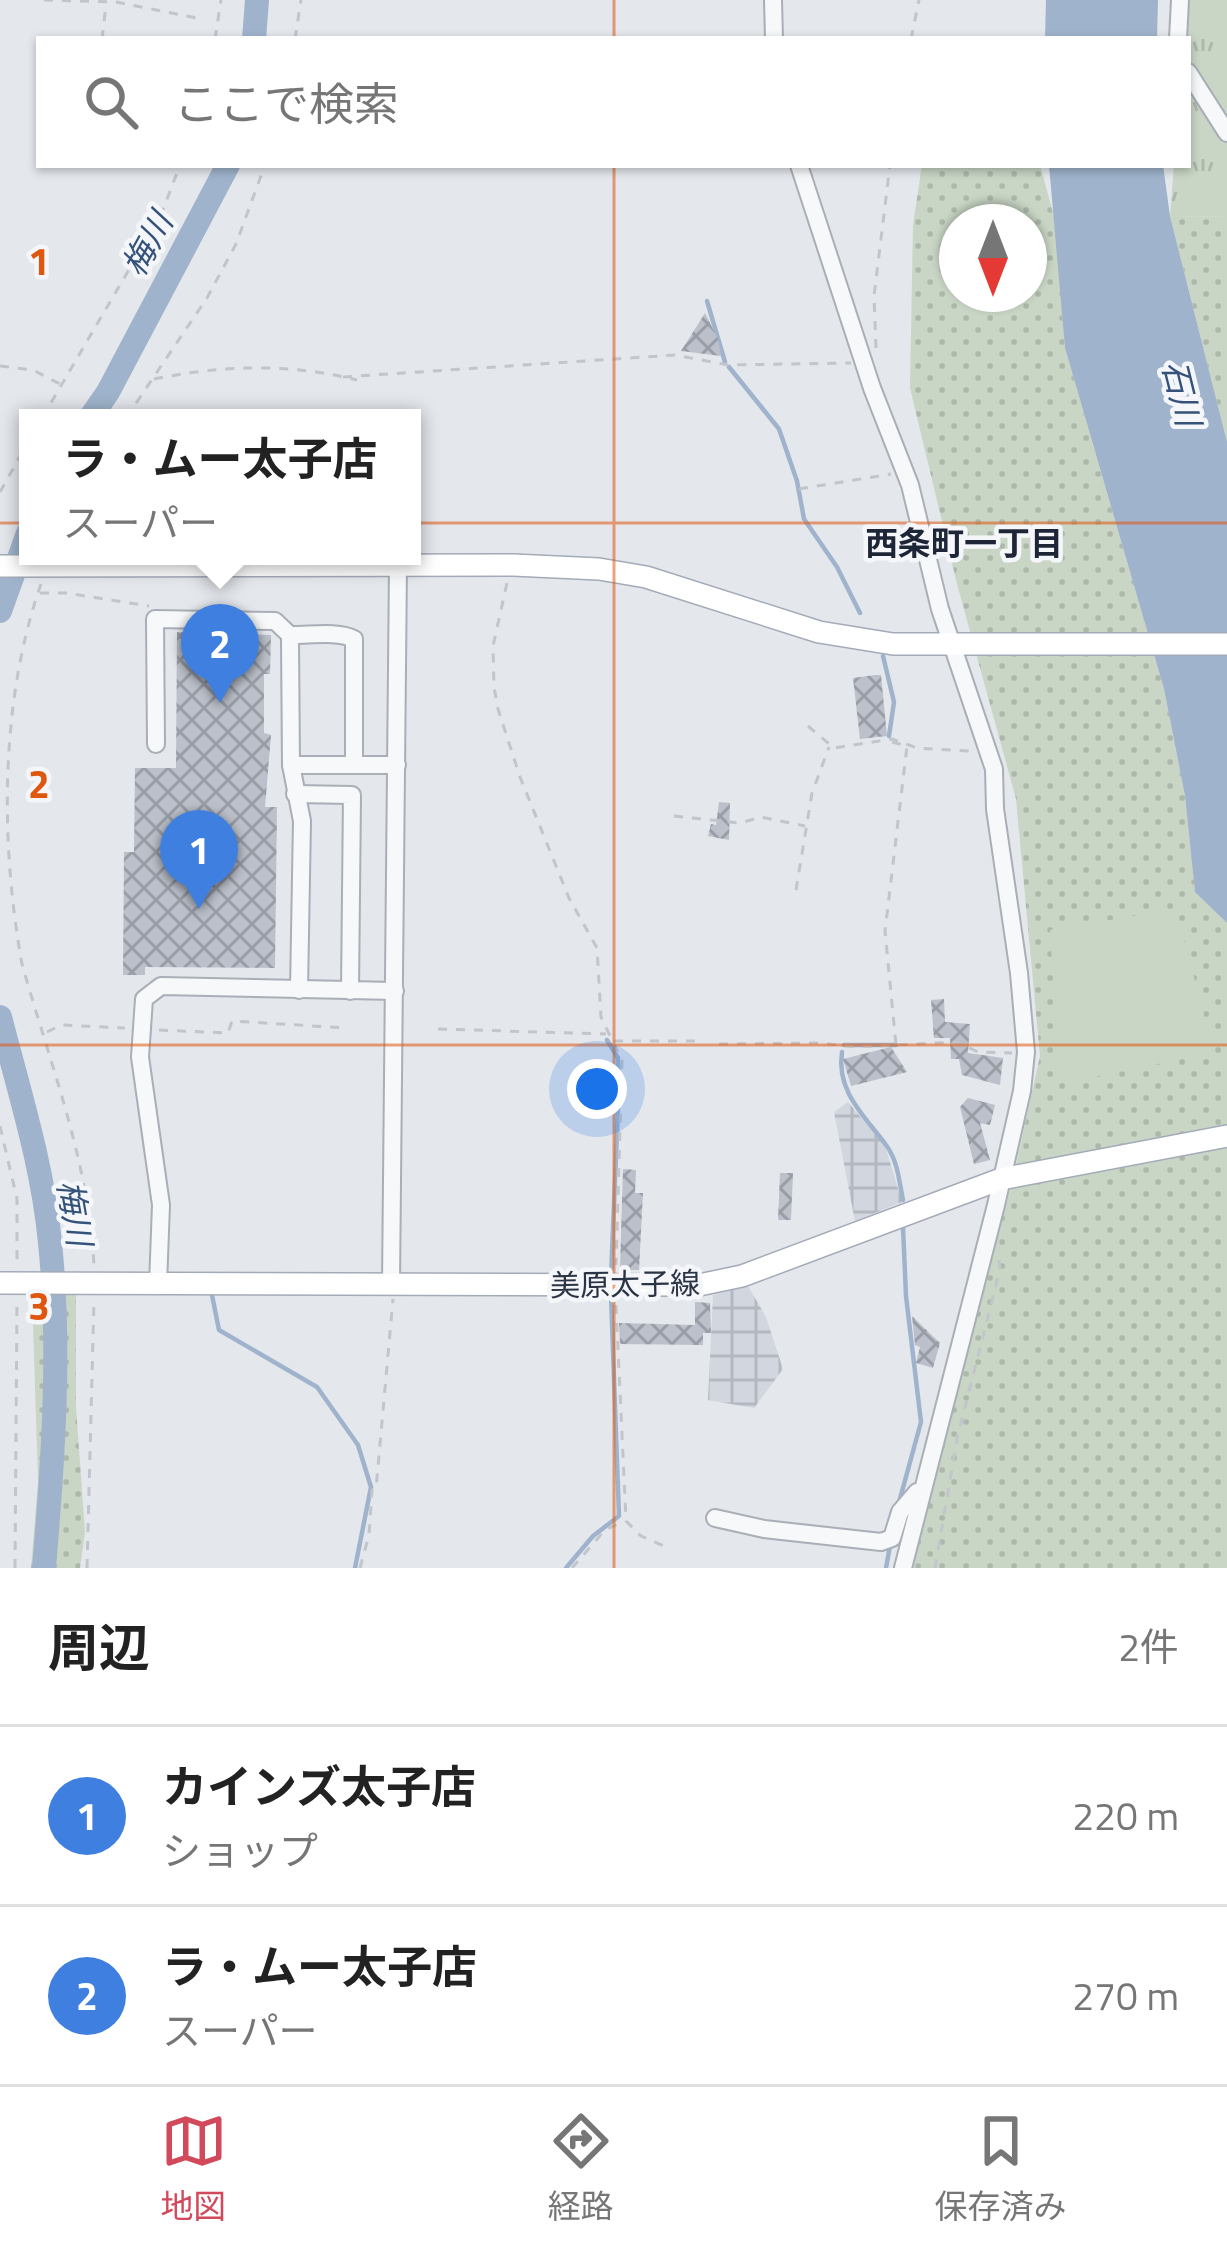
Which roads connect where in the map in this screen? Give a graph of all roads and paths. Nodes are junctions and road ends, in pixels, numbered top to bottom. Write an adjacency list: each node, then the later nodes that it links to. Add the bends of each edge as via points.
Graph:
1 (44, 0): 7 (path)
2 (221, 0): 10 (path)
3 (301, 0): 11 (path)
4 (773, 0): 12 (street)
5 (919, 0): 13 (path)
6 (1180, 0): 14 (street)
7 (105, 2): 8 (path); 9 (path)
8 (197, 18)
9 (102, 36)
10 (215, 36)
11 (295, 36)
12 (774, 36)
13 (912, 36)
14 (1178, 36)
15 (1191, 77): 16 (street)
16 (1227, 133)
17 (179, 168): 26 (path, via 161,214)
18 (264, 168): 24 (path, via 226,263)
19 (800, 168): 21 (street)
20 (890, 168): 21 (path)
21 (871, 361): 23 (path, via 728,365 675,355); 38 (street)
22 (0, 366): 26 (path)
23 (343, 377): 24 (path, via 220,366); 25 (path)
24 (153, 379): 28 (path)
25 (357, 380)
26 (62, 385): 27 (path)
27 (47, 409)
28 (133, 409)
29 (19, 458): 32 (path)
30 (900, 483): 31 (path, via 892,474)
31 (799, 490)
32 (0, 492)
33 (398, 565): 34 (main road); 35 (main road); 47 (street)
34 (513, 565): 38 (main road, via 646,577 819,632 893,644); 59 (path, via 496,632 494,687 536,818 598,948)
35 (0, 566)
36 (38, 593): 58 (path, via 14,676 4,803 16,939)
37 (292, 637): 42 (street, via 275,621 155,619); 45 (street); 46 (street, via 354,639)
38 (957, 643): 39 (main road); 64 (street, via 994,769)
39 (1227, 644)
40 (808, 726): 43 (path)
41 (892, 742): 63 (path, via 907,746 885,932)
42 (155, 744)
43 (830, 746): 44 (path, via 892,739); 50 (path)
44 (977, 752)
45 (291, 765): 46 (street); 48 (street)
46 (354, 765): 47 (street)
47 (397, 765): 54 (street)
48 (295, 794): 52 (street, via 302,821); 53 (street, via 352,795)
49 (674, 817): 50 (path)
50 (807, 826): 51 (path)
51 (796, 890)
52 (298, 990): 53 (street); 56 (street, via 160,986 141,1005)
53 (350, 991): 54 (street)
54 (395, 992): 72 (street)
55 (346, 1028): 56 (path, via 232,1021 228,1033)
56 (141, 1029): 58 (path, via 61,1025); 71 (street, via 161,1205)
57 (438, 1029): 59 (path)
58 (45, 1033): 70 (path, via 88,1194)
59 (608, 1034): 60 (path)
60 (612, 1041): 61 (path); 73 (path, via 622,1061)
61 (702, 1041)
62 (719, 1044): 63 (path)
63 (896, 1045): 64 (path, via 957,1042 993,1054)
64 (1026, 1052): 67 (street)
65 (0, 1126): 69 (path, via 17,1199)
66 (1227, 1136): 67 (main road, 美原太子線)
67 (1009, 1177): 68 (street); 73 (main road, 美原太子線, via 742,1276)
68 (982, 1255): 74 (street); 83 (path, via 1000,1261 1000,1270)
69 (13, 1283): 70 (main road, 美原太子線); 78 (path)
70 (92, 1284): 71 (main road, 美原太子線); 79 (path)
71 (158, 1285): 72 (main road, 美原太子線)
72 (391, 1285): 73 (main road, 美原太子線); 80 (path, via 383,1427)
73 (616, 1287): 76 (path)
74 (921, 1486): 75 (street, via 892,1538 881,1542); 82 (street)
75 (716, 1518)
76 (626, 1520): 77 (path); 81 (path)
77 (666, 1547)
78 (15, 1568)
79 (87, 1568)
80 (359, 1568)
81 (572, 1568)
82 (903, 1568)
83 (934, 1568)

